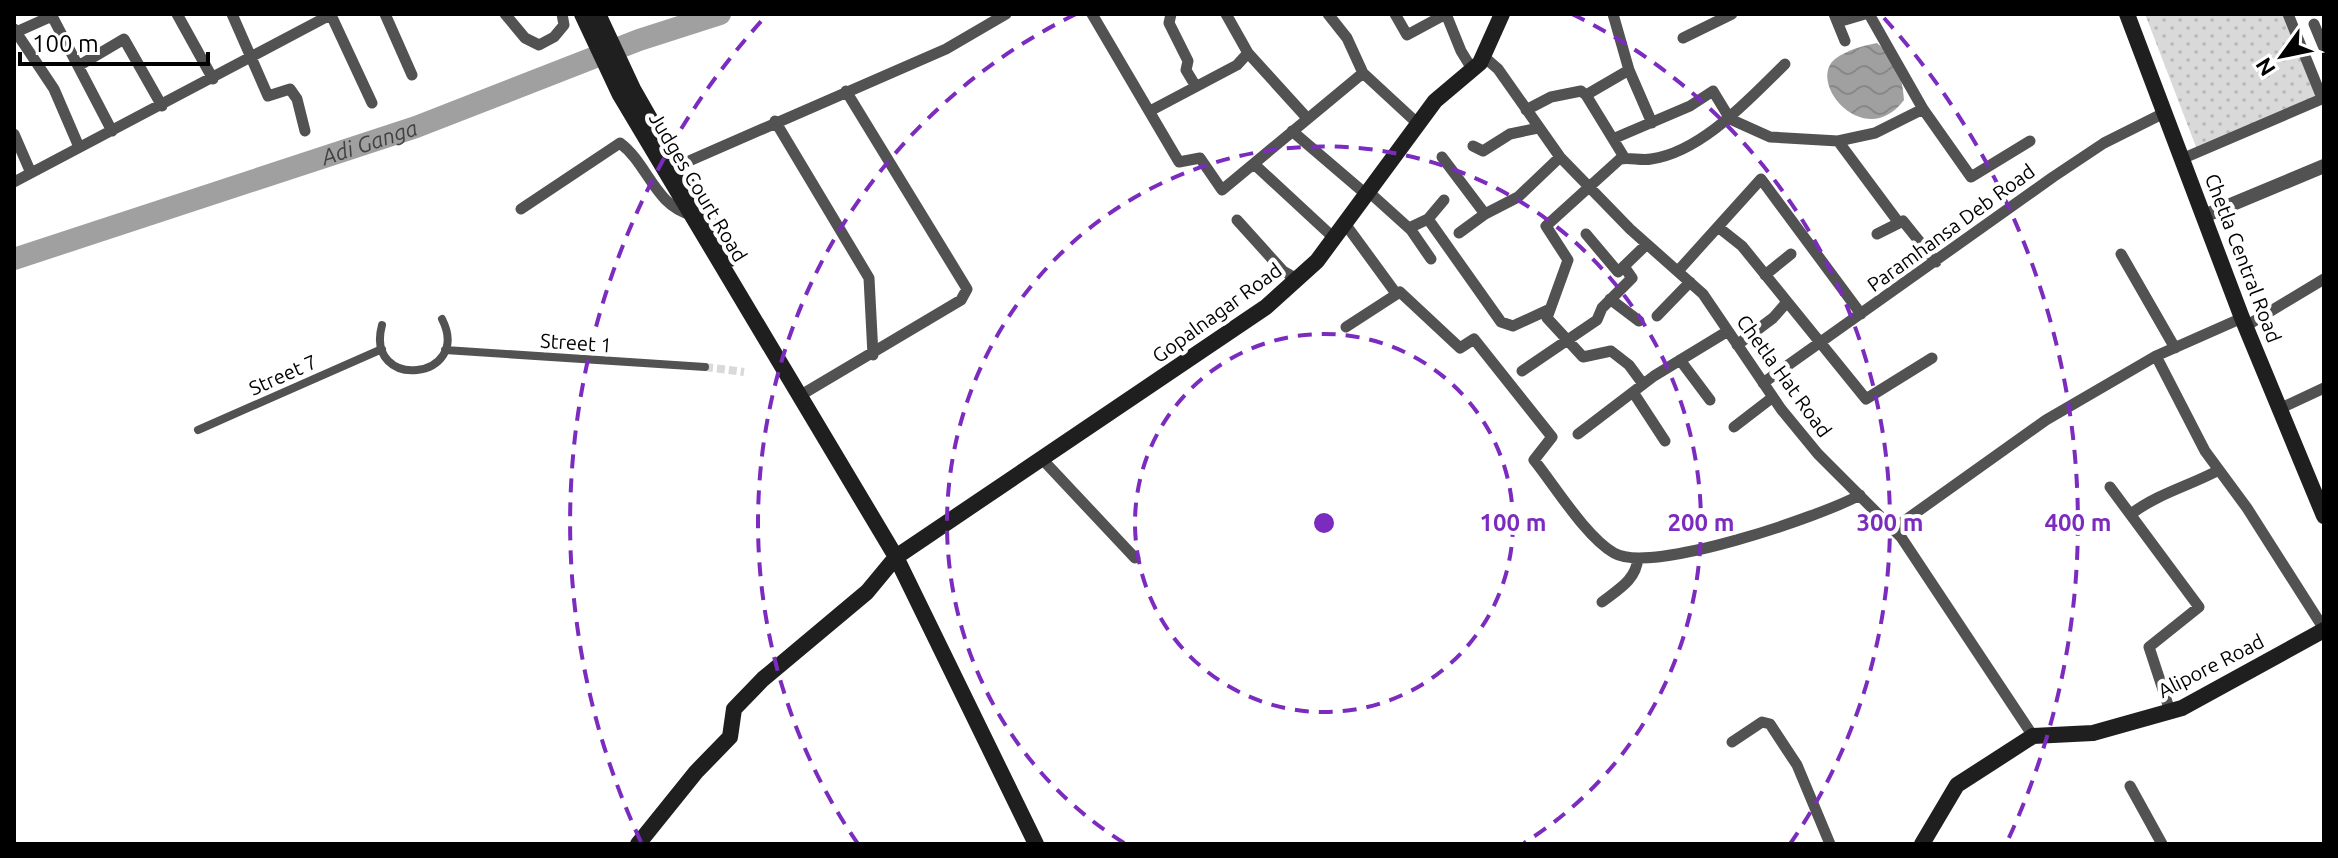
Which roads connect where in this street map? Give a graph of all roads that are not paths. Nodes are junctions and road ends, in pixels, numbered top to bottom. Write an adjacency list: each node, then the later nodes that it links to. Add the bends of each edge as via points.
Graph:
1 (177, 14): 36 (street)
2 (232, 14): 29 (street)
3 (332, 14): 29 (street); 42 (street)
4 (385, 14): 35 (street)
5 (505, 14): 6 (street, via 525,38 539,45 564,25)
6 (562, 14)
7 (582, 14): 39 (main road, Judges Court Road)
8 (598, 14): 39 (main road, Judges Court Road)
9 (1006, 14): 38 (street, via 946,49)
10 (1092, 14): 46 (street)
11 (1171, 14): 37 (street, via 1169,23)
12 (1226, 14): 28 (street)
13 (1328, 14): 34 (street, via 1347,38)
14 (1395, 14): 15 (street, via 1407,35)
15 (1446, 14): 30 (street, Chetla Hat Road, via 1461,51)
16 (1502, 14): 30 (main road, Gopalnagar Road)
17 (1613, 14): 33 (street)
18 (1732, 14): 25 (street)
19 (1867, 14): 22 (street); 44 (street)
20 (2127, 14): 47 (main road, Chetla Central Road)
21 (2288, 14): 41 (street)
22 (1836, 18): 26 (street)
23 (2314, 24): 27 (street)
24 (15, 32): 32 (street, via 52,16); 62 (street, via 54,89)
25 (1683, 38)
26 (1845, 41)
27 (2324, 48)
28 (1248, 53): 37 (street, via 1237,65); 48 (street)
29 (251, 59): 36 (street); 55 (street, via 268,96 290,89)
30 (1478, 63): 45 (street, Chetla Hat Road, via 1498,69); 51 (main road, Gopalnagar Road)
31 (1785, 64): 49 (street)
32 (80, 65): 43 (street, via 124,39); 54 (street)
33 (1629, 70): 40 (street); 52 (street)
34 (1363, 73): 48 (street); 51 (street)
35 (412, 75)
36 (213, 79): 43 (street)
37 (1195, 85): 46 (street)
38 (846, 91): 50 (street); 118 (street, via 967,289 961,300)
39 (626, 92): 69 (main road, Judges Court Road)
40 (1586, 95): 45 (street, via 1581,91 1551,97); 58 (street)
41 (2323, 98): 66 (street)
42 (372, 103)
43 (162, 106): 54 (street)
44 (1923, 109): 59 (street, via 1875,133); 60 (street, via 1971,177)
45 (1526, 110): 53 (street, Chetla Hat Road)
46 (1150, 111): 67 (street, via 1179,162 1200,158 1222,190)
47 (2166, 112): 66 (main road, Chetla Central Road); 93 (street, Paramhansa Deb Road, via 2104,143)
48 (1307, 118): 56 (street)
49 (1730, 119): 52 (street, via 1713,91); 59 (street, via 1770,137); 65 (street, via 1671,154 1649,160)
50 (775, 121): 69 (street); 118 (street, via 869,278)
51 (1416, 122): 73 (main road, Gopalnagar Road)
52 (1652, 123): 58 (street)
53 (1538, 128): 61 (street, via 1510,134 1483,151); 64 (street, Chetla Hat Road)
54 (112, 131): 62 (street)
55 (305, 131)
56 (1292, 131): 67 (street); 73 (street)
57 (14, 134): 70 (street)
58 (1615, 138): 65 (street)
59 (1838, 141): 81 (street)
60 (2030, 141)
61 (1473, 146)
62 (79, 147): 70 (street)
63 (1442, 157): 76 (street)
64 (1560, 157): 72 (street, Chetla Hat Road); 76 (street, via 1518,197)
65 (1624, 157): 72 (street)
66 (2184, 158): 78 (main road, Chetla Central Road)
67 (1254, 164): 88 (street)
68 (2324, 166): 78 (street)
69 (675, 172): 77 (main road, Judges Court Road); 127 (main road)
70 (31, 173): 71 (street)
71 (14, 182)
72 (1589, 187): 89 (street, Chetla Hat Road); 103 (street, via 1546,226 1568,260)
73 (1369, 194): 82 (main road, Gopalnagar Road); 84 (street)
74 (1444, 200): 79 (street)
75 (521, 209): 77 (street, via 620,143 676,211)
76 (1485, 214): 85 (street)
77 (692, 215): 142 (main road, Judges Court Road)
78 (2204, 216): 108 (main road, Chetla Central Road)
79 (1428, 219): 84 (street); 103 (street, via 1501,322 1513,326)
80 (1237, 220): 97 (street, via 1283,271)
81 (1899, 223): 87 (street); 93 (street, via 1903,221)
82 (1346, 225): 88 (main road, Gopalnagar Road); 100 (street)
83 (1718, 227): 95 (street); 96 (street); 104 (street, via 1761,179)
84 (1409, 228): 92 (street)
85 (1459, 233)
86 (1586, 234): 94 (street, via 1618,272)
87 (1877, 234)
88 (1335, 239): 97 (main road, Gopalnagar Road)
89 (1647, 244): 94 (street); 95 (street, Chetla Hat Road)
90 (1791, 254): 96 (street)
91 (2121, 254): 115 (street)
92 (1431, 259)
93 (1936, 262): 104 (street, Paramhansa Deb Road)
94 (1625, 268): 101 (street, via 1632,278)
95 (1678, 271): 99 (street, Chetla Hat Road)
96 (1765, 275): 102 (street)
97 (1297, 279): 135 (main road, Gopalnagar Road, via 1266,307)
98 (2324, 279): 108 (street)
99 (1690, 282): 105 (street); 111 (street, Chetla Hat Road)
100 (1395, 292): 110 (street); 144 (street, via 1460,348 1474,339 1552,437 1534,460 1592,533 1614,553)
101 (1610, 299): 107 (street); 112 (street, via 1597,320)
102 (1787, 302): 113 (street); 114 (street)
103 (1550, 309): 112 (street, via 1547,318)
104 (1861, 314): 113 (street, Paramhansa Deb Road)
105 (1657, 316)
106 (442, 319): 117 (street)
107 (1639, 321)
108 (2244, 322): 115 (street); 130 (main road, Chetla Central Road)
109 (382, 325): 116 (street)
110 (1346, 327)
111 (1728, 331): 114 (street, Chetla Hat Road); 121 (street)
112 (1567, 339): 123 (street); 125 (street, via 1583,357 1611,351 1629,365)
113 (1821, 342): 120 (street, via 1866,399); 124 (street, Paramhansa Deb Road)
114 (1737, 345): 124 (street, Chetla Hat Road)
115 (2175, 348): 119 (street)
116 (382, 349): 117 (street, via 391,363 413,372 429,368); 132 (street, Street 7)
117 (445, 350): 122 (street, Street 1)
118 (873, 355): 127 (street)
119 (2156, 356): 136 (street); 141 (street, via 2046,420)
120 (1932, 358)
121 (1680, 360): 125 (street); 129 (street)
122 (705, 367)
123 (1522, 371)
124 (1763, 383): 128 (street, Chetla Hat Road)
125 (1638, 388): 133 (street); 134 (street)
126 (2324, 388): 130 (street)
127 (806, 392): 142 (main road)
128 (1773, 397): 131 (street); 138 (street, Chetla Hat Road, via 1818,454)
129 (1710, 400)
130 (2279, 409): 140 (main road, Chetla Central Road)
131 (1734, 427)
132 (198, 430)
133 (1578, 434)
134 (1665, 441)
135 (1042, 459): 142 (main road, Gopalnagar Road); 143 (street)
136 (2219, 470): 139 (street, via 2185,488 2161,493); 146 (street)
137 (2110, 487): 139 (street)
138 (1860, 495): 141 (street, Chetla Hat Road); 144 (street, via 1783,526)
139 (2131, 514): 147 (street, via 2199,607 2149,647)
140 (2324, 516)
141 (1893, 529): 148 (street, Chetla Hat Road)
142 (899, 555): 151 (main road, Gopalnagar Road, via 867,592 734,709 730,737); 152 (main road); 153 (main road)
143 (1135, 558)
144 (1638, 558): 145 (street, via 1628,582)
145 (1602, 602)
146 (2324, 629): 147 (main road, Alipore Road)
147 (2170, 711): 148 (main road, Alipore Road, via 2093,733)
148 (2033, 736): 155 (main road, Alipore Road, via 1957,785)
149 (1732, 742): 154 (street, via 1762,722 1770,724 1797,765)
150 (2130, 786): 156 (street)
151 (638, 844)
152 (1036, 844)
153 (1046, 844)
154 (1830, 844)
155 (1922, 844)
156 (2162, 844)

